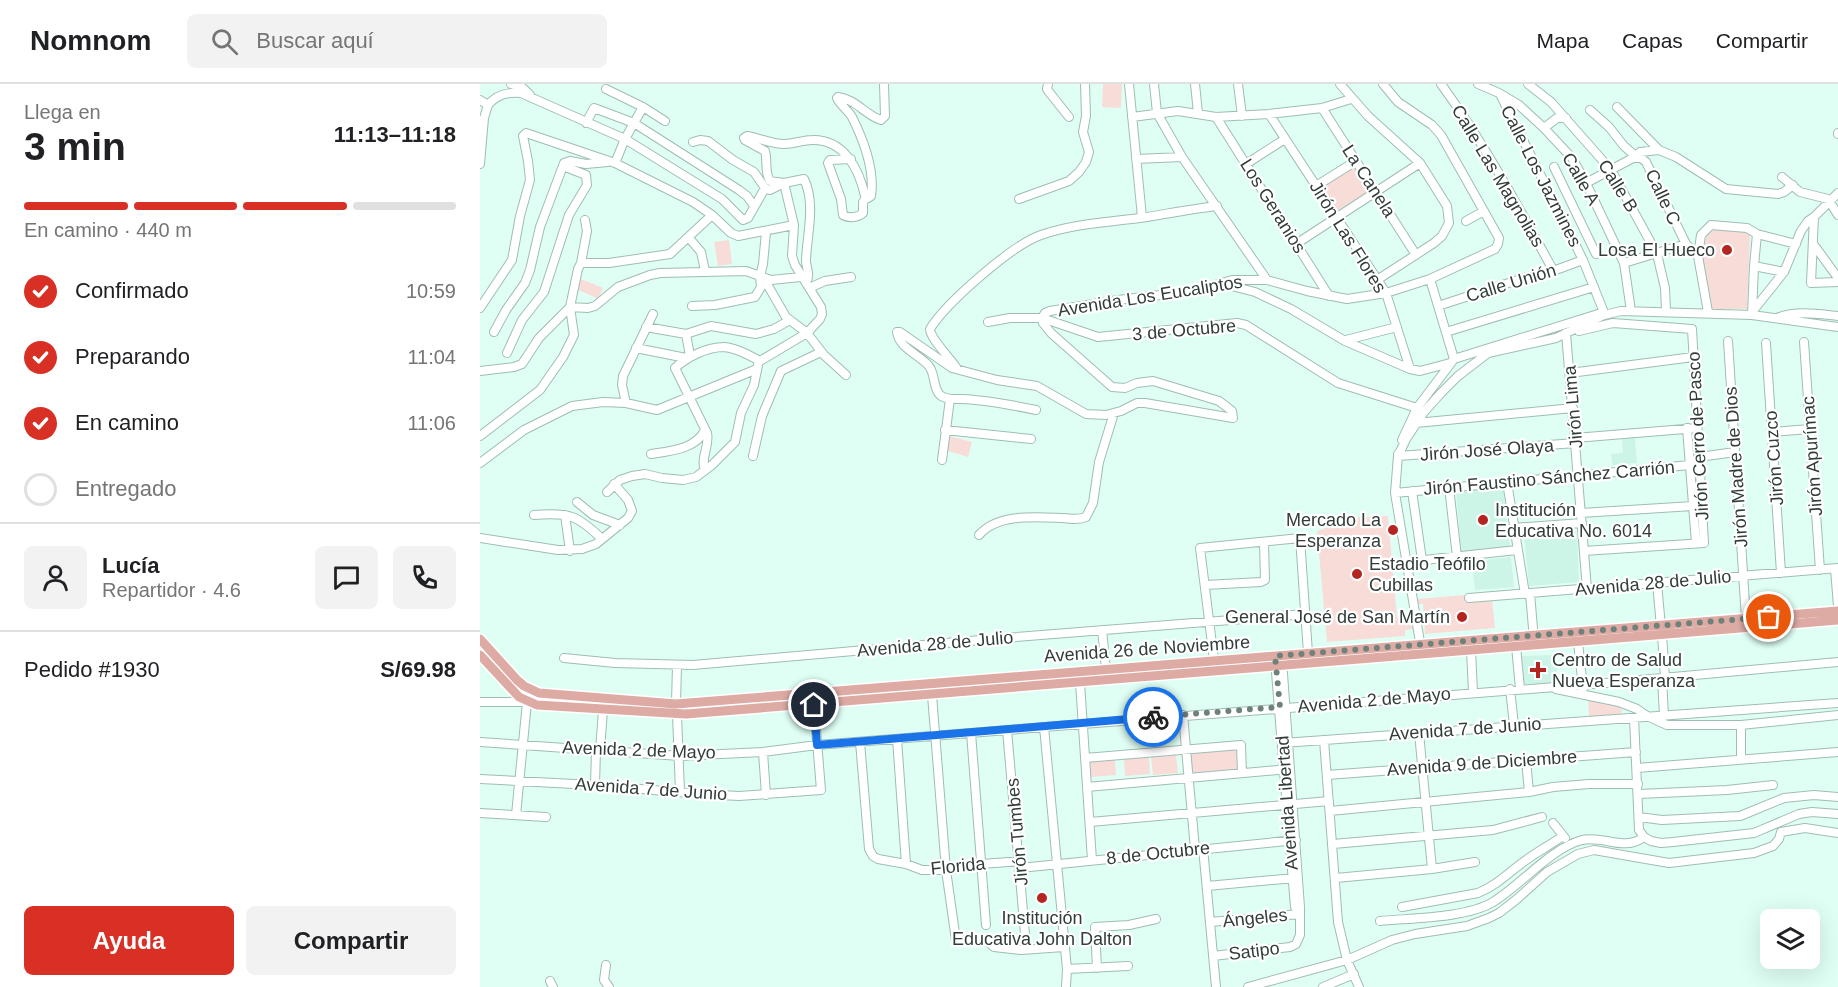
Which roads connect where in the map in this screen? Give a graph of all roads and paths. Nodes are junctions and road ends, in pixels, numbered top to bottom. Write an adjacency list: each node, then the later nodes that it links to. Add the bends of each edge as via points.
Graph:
1 (511, 84): 17 (street, via 523,88)
2 (884, 84): 59 (street, via 885,116 881,120 848,99 837,98 851,116 867,155 872,189 871,196)
3 (1048, 84): 27 (street, via 1049,92)
4 (1085, 84): 60 (street, via 1083,132 1089,152 1086,162 1069,181)
5 (1129, 84): 28 (street)
6 (1154, 84): 23 (street)
7 (1195, 84): 24 (street)
8 (1238, 84): 26 (street)
9 (1340, 84): 16 (street)
10 (1383, 84): 64 (street, via 1405,108 1437,129)
11 (1441, 84): 88 (street, Calle Las Magnolias, via 1496,166)
12 (1478, 84): 15 (street, Calle A)
13 (1528, 84): 30 (street, Calle B)
14 (606, 89): 19 (street)
15 (1499, 93): 34 (street, Calle A); 84 (street, Calle Los Jazmines)
16 (1351, 99): 21 (street); 45 (street)
17 (536, 100): 18 (street, via 511,92); 32 (street)
18 (484, 102): 46 (street)
19 (643, 107): 31 (street); 33 (street)
20 (1617, 107): 38 (street)
21 (1322, 108): 25 (street); 43 (street, La Canela)
22 (1590, 110): 40 (street, Calle C)
23 (1157, 113): 24 (street); 28 (street); 39 (street)
24 (1198, 113): 29 (street)
25 (1269, 114): 26 (street); 36 (street, Jirón Las Flores)
26 (1242, 116): 29 (street)
27 (1069, 117)
28 (1132, 117): 42 (street)
29 (1216, 117): 47 (street, Los Geranios)
30 (1566, 118): 34 (street, via 1557,118); 50 (street, Calle B)
31 (665, 121)
32 (586, 123): 33 (street, via 594,108); 35 (street)
33 (634, 123): 35 (street); 62 (street, via 739,190)
34 (1544, 128): 53 (street, Calle A, via 1572,158)
35 (625, 139): 44 (street); 62 (street, via 722,199 743,220)
36 (1285, 139): 47 (street); 55 (street, Jirón Las Flores)
37 (693, 142): 56 (street, via 708,141 754,172)
38 (1659, 150): 40 (street, via 1640,152); 54 (street, via 1726,189 1778,194)
39 (1182, 157): 42 (street); 63 (street)
40 (1633, 158): 50 (street); 78 (street, Calle C, via 1646,162)
41 (851, 159): 52 (street, via 828,141 786,144 744,138 765,151 770,181); 59 (street); 59 (street, via 828,163 842,199 843,215 861,215)
42 (1136, 159): 67 (street)
43 (1356, 161): 55 (street); 57 (street, La Canela)
44 (612, 162): 48 (street, via 566,161); 65 (street); 106 (street, via 523,134 530,180 512,260)
45 (1420, 163): 57 (street); 82 (street, via 1447,206 1449,223 1442,236)
46 (480, 164)
47 (1246, 164): 77 (street, Los Geranios)
48 (563, 166): 121 (street, via 540,227 528,276); 132 (street, via 586,175 587,184 569,215 544,292 522,320)
49 (1554, 167): 80 (street)
50 (1611, 170): 53 (street); 81 (street, Calle B)
51 (1782, 177): 54 (street)
52 (784, 183): 56 (street, via 770,190); 72 (street); 98 (street, via 800,179 806,182 810,217)
53 (1586, 183): 86 (street, Calle A)
54 (1793, 185): 61 (street, via 1800,192 1824,196)
55 (1316, 186): 69 (street, Jirón Las Flores)
56 (765, 188): 62 (street)
57 (1376, 192): 69 (street); 82 (street, La Canela)
58 (1838, 193): 61 (street)
59 (866, 198)
60 (1019, 199)
61 (1830, 202): 66 (street); 68 (street)
62 (754, 206)
63 (1217, 206): 67 (street); 96 (street)
64 (1484, 211): 71 (street); 95 (street, Avenida Los Eucaliptos, via 1499,238 1497,247)
65 (712, 215): 73 (street, via 731,234); 75 (street)
66 (1838, 215)
67 (1142, 217): 138 (street, via 1040,235 1000,261 938,316 930,329 932,338)
68 (1814, 217): 76 (street); 79 (street)
69 (1337, 218): 77 (street); 94 (street, Jirón Las Flores)
70 (585, 220): 85 (street, via 587,231)
71 (1466, 221)
72 (794, 225): 73 (street); 98 (street, via 792,256)
73 (766, 232): 91 (street)
74 (1757, 234): 76 (street); 83 (street, via 1747,228 1711,225 1701,235); 87 (street)
75 (689, 238): 85 (street, via 670,254); 89 (street, via 701,252)
76 (1796, 243): 90 (street)
77 (1296, 244): 102 (street, Los Geranios)
78 (1686, 244): 81 (street); 83 (street, Calle C)
79 (1814, 245): 93 (street); 97 (street, via 1811,283)
80 (1596, 254)
81 (1657, 254): 86 (street); 108 (street, Calle B)
82 (1416, 255): 94 (street)
83 (1698, 256): 109 (street)
84 (1583, 260): 88 (street, Calle Unión); 100 (street, Calle Los Jazmines)
85 (581, 263): 105 (street)
86 (1624, 263): 107 (street, Calle A)
87 (1754, 266): 90 (street); 111 (street)
88 (1554, 270): 104 (street, Calle Unión)
89 (705, 271): 91 (street, via 746,271); 105 (street, via 650,274 618,288 595,306)
90 (1784, 272): 111 (street)
91 (761, 277): 98 (street); 103 (street, via 755,297); 116 (street)
92 (851, 277): 98 (street)
93 (1838, 278)
94 (1377, 279): 101 (street, Jirón Las Flores)
95 (1430, 279): 101 (street, Avenida Los Eucaliptos); 104 (street)
96 (1267, 280): 99 (street, Avenida Los Eucaliptos); 102 (street, Avenida Los Eucaliptos)
97 (1838, 282)
98 (806, 283): 123 (street, via 822,314)
99 (1218, 283): 114 (street, Avenida Los Eucaliptos, via 1194,291 1050,311); 126 (street, via 1255,292)
100 (1594, 287): 112 (street, Calle Los Jazmines); 122 (street)
101 (1386, 293): 102 (street, Avenida Los Eucaliptos, via 1347,299); 119 (street, Jirón Las Flores)
102 (1329, 296)
103 (692, 306)
104 (1438, 306): 122 (street)
105 (570, 307): 139 (street, via 539,338 522,364); 156 (street, via 574,335 558,365 540,390)
106 (480, 308)
107 (1631, 311): 108 (street); 112 (street)
108 (1666, 311): 109 (street)
109 (1708, 312): 111 (street)
110 (653, 314): 118 (street)
111 (1752, 314): 115 (street)
112 (1604, 315): 124 (street); 135 (street)
113 (1838, 316): 115 (street)
114 (1042, 318): 117 (street, Avenida Los Eucaliptos); 145 (street, 3 de Octubre, via 1098,337 1246,325 1344,386); 148 (street, via 1051,333 1112,387 1153,381 1219,401 1229,408 1233,418 1145,403)
115 (1776, 318): 120 (street)
116 (790, 320): 123 (street); 125 (street, via 756,334 711,326)
117 (988, 322)
118 (646, 327): 125 (street); 130 (street)
119 (1396, 327): 126 (street); 137 (street, Jirón Las Flores)
120 (1838, 327)
121 (494, 332)
122 (1446, 332): 135 (street)
123 (807, 333): 131 (street); 136 (street)
124 (1567, 333): 134 (street, Jirón Cerro de Pasco, via 1613,323 1692,329); 140 (street, Jirón Lima); 149 (street, via 1488,353 1458,376)
125 (686, 334): 133 (street)
126 (1345, 341): 137 (street)
127 (1728, 341): 159 (street, Jirón Madre de Dios)
128 (1804, 342): 153 (street, Jirón Apurímac)
129 (1766, 343): 155 (street, Jirón Cuzco)
130 (636, 348): 133 (street); 144 (street, via 623,376)
131 (821, 352): 141 (street); 161 (street, via 780,373 762,416)
132 (507, 353)
133 (688, 357): 136 (street, via 723,347 737,350); 142 (street, via 675,369)
134 (1693, 357): 140 (street); 151 (street, Jirón Cerro de Pasco)
135 (1452, 361): 137 (street, via 1420,371); 145 (street)
136 (759, 365): 142 (street); 167 (street, via 735,442)
137 (1410, 369)
138 (958, 370): 143 (street, via 897,332 903,345 930,367 941,396); 148 (street, via 1037,386 1086,414)
139 (481, 371)
140 (1570, 373): 146 (street, Jirón Lima)
141 (846, 375)
142 (689, 398): 144 (street, via 657,410); 152 (street)
143 (950, 399): 147 (street, via 980,399); 154 (street)
144 (626, 404): 165 (street, via 572,406 524,430)
145 (1417, 408): 162 (street)
146 (1573, 408): 149 (street); 158 (street, Jirón Lima)
147 (1036, 410)
148 (1114, 413): 183 (street, via 1099,462 1093,503 1086,517 1008,520 991,524)
149 (1416, 423): 162 (street)
150 (1687, 428): 151 (street, Jirón José Olaya); 158 (street, Jirón José Olaya); 166 (street, Jirón Cerro de Pasco)
151 (1697, 428): 163 (street, Jirón Cerro de Pasco)
152 (705, 429): 160 (street, via 693,443); 167 (street)
153 (1810, 429): 155 (street); 195 (street, Jirón Apurímac)
154 (945, 430): 157 (street); 164 (street)
155 (1772, 432): 196 (street, Jirón Cuzco)
156 (480, 436)
157 (1031, 439)
158 (1576, 440): 162 (street, Jirón José Olaya); 168 (street, Jirón Lima)
159 (1735, 452): 163 (street, Jirón Faustino Sánchez Carrión); 197 (street, Jirón Madre de Dios)
160 (651, 454)
161 (753, 456)
162 (1398, 456): 174 (street)
163 (1699, 457): 166 (street, Jirón Faustino Sánchez Carrión); 187 (street, Jirón Cerro de Pasco)
164 (942, 460)
165 (480, 463)
166 (1690, 465): 168 (street, Jirón Faustino Sánchez Carrión); 176 (street, Jirón Cerro de Pasco)
167 (705, 470): 170 (street, via 682,480 645,474)
168 (1578, 475): 169 (street, Jirón Faustino Sánchez Carrión); 177 (street, Jirón Lima)
169 (1507, 482): 171 (street, Jirón Faustino Sánchez Carrión); 182 (street)
170 (614, 484): 173 (street); 181 (street, via 632,511)
171 (1449, 487): 172 (street, Jirón Faustino Sánchez Carrión); 191 (street)
172 (1412, 491): 174 (street, Jirón Faustino Sánchez Carrión); 192 (street)
173 (607, 492)
174 (1395, 493): 193 (street)
175 (577, 502): 181 (street, via 593,515)
176 (1693, 506): 177 (street); 187 (street, Jirón Cerro de Pasco)
177 (1581, 513): 180 (street, Jirón Lima)
178 (534, 515): 179 (street)
179 (564, 515): 185 (street, via 583,521); 189 (street)
180 (1582, 523): 182 (street); 190 (street, Jirón Lima)
181 (620, 525): 185 (street)
182 (1514, 528): 188 (street)
183 (979, 535)
184 (480, 538): 189 (street)
185 (602, 539): 189 (street)
186 (1264, 542): 199 (street, via 1265,580); 199 (street, via 1200,548); 205 (street, via 1300,538)
187 (1700, 543): 190 (street)
188 (1518, 550): 191 (street); 201 (street)
189 (570, 551)
190 (1584, 551): 200 (street, Jirón Lima)
191 (1457, 557): 192 (street)
192 (1422, 560): 193 (street)
193 (1406, 562): 215 (street)
194 (1836, 569): 195 (street, Avenida 28 de Julio); 203 (street)
195 (1820, 570): 196 (street, Avenida 28 de Julio)
196 (1781, 573): 197 (street, Avenida 28 de Julio)
197 (1743, 576): 198 (street, Avenida 28 de Julio); 208 (street, Jirón Madre de Dios)
198 (1657, 583): 200 (street, Avenida 28 de Julio); 210 (street)
199 (1205, 585): 207 (street)
200 (1587, 589): 201 (street, Avenida 28 de Julio)
201 (1527, 593): 202 (street, Avenida 28 de Julio); 212 (street)
202 (1469, 598)
203 (1838, 606)
204 (1838, 611): 208 (main road, Avenida 26 de Noviembre)
205 (1306, 614): 207 (street, Avenida 28 de Julio); 217 (street)
206 (1838, 621): 208 (main road, Avenida 26 de Noviembre)
207 (1209, 622): 209 (street, Avenida 28 de Julio); 221 (street)
208 (1748, 623): 210 (main road, Avenida 26 de Noviembre)
209 (1102, 630): 223 (street, Avenida 28 de Julio); 225 (street)
210 (1662, 631): 212 (main road, Avenida 26 de Noviembre); 213 (main road, Avenida 26 de Noviembre); 226 (street)
211 (480, 639): 240 (main road, Avenida 26 de Noviembre, via 524,686 539,693)
212 (1534, 640): 213 (main road, Avenida 26 de Noviembre); 214 (main road, Avenida 26 de Noviembre); 215 (main road, Avenida 26 de Noviembre)
213 (1578, 642): 228 (street)
214 (1516, 646): 216 (main road, Avenida 26 de Noviembre); 232 (street)
215 (1421, 649): 216 (main road, Avenida 26 de Noviembre); 217 (main road, Avenida 26 de Noviembre); 224 (main road, Avenida 26 de Noviembre)
216 (1471, 650): 233 (street)
217 (1308, 653): 219 (main road, Avenida 26 de Noviembre)
218 (480, 655): 238 (main road)
219 (1278, 656): 221 (main road, Avenida 26 de Noviembre); 224 (street, Avenida Libertad)
220 (564, 658): 223 (street, Avenida 28 de Julio)
221 (1214, 660): 225 (main road, Avenida 26 de Noviembre)
222 (1838, 662): 226 (street, Avenida 2 de Mayo)
223 (677, 665): 240 (street)
224 (1279, 667): 227 (main road, Avenida 26 de Noviembre); 242 (street, Avenida Libertad)
225 (1106, 669): 230 (main road, Avenida 26 de Noviembre)
226 (1664, 678): 228 (street, Avenida 2 de Mayo); 248 (street)
227 (1080, 683): 235 (main road, Avenida 26 de Noviembre); 250 (street)
228 (1582, 684): 229 (street, Avenida 2 de Mayo); 234 (street)
229 (1545, 687): 232 (street, Avenida 2 de Mayo); 234 (street)
230 (868, 689): 236 (main road); 240 (main road, Avenida 26 de Noviembre)
231 (1510, 689): 232 (street, Avenida 2 de Mayo); 233 (street, Avenida 2 de Mayo); 251 (street)
232 (1520, 689)
233 (1473, 692): 242 (street, Avenida 2 de Mayo)
234 (1583, 694): 247 (street, via 1619,702)
235 (932, 695): 236 (main road, Avenida 26 de Noviembre); 257 (street)
236 (869, 700): 241 (main road, Avenida 26 de Noviembre)
237 (480, 702): 238 (street)
238 (527, 702): 243 (main road, Avenida 26 de Noviembre); 263 (street)
239 (1838, 703): 248 (street, Avenida 7 de Junio)
240 (676, 704)
241 (814, 705): 244 (main road, Avenida 26 de Noviembre); 264 (street)
242 (1283, 707): 245 (street, Avenida 2 de Mayo); 262 (street, Avenida Libertad)
243 (603, 710): 244 (main road, Avenida 26 de Noviembre); 265 (street)
244 (678, 714): 270 (street)
245 (1183, 715): 250 (street, Avenida 2 de Mayo); 266 (street)
246 (1838, 715): 252 (street, Avenida 7 de Junio)
247 (1647, 716): 248 (street, Avenida 7 de Junio); 249 (street, Avenida 7 de Junio); 252 (street, Avenida 7 de Junio, via 1667,725)
248 (1664, 716)
249 (1634, 718): 251 (street, Avenida 7 de Junio); 268 (street)
250 (1083, 723): 253 (street, Avenida 2 de Mayo); 271 (street)
251 (1514, 725): 256 (street, Avenida 7 de Junio)
252 (1741, 725): 272 (street)
253 (1044, 727): 254 (street, Avenida 2 de Mayo); 317 (street)
254 (1007, 730): 255 (street, Avenida 2 de Mayo); 316 (street, Jirón Tumbes)
255 (971, 733): 257 (street, Avenida 2 de Mayo); 315 (street)
256 (1419, 733): 259 (street, Avenida 7 de Junio); 274 (street)
257 (936, 736): 258 (street, Avenida 2 de Mayo); 319 (street)
258 (897, 739): 260 (street, Avenida 2 de Mayo); 314 (street)
259 (1324, 740): 262 (street, Avenida 7 de Junio); 278 (street)
260 (860, 741): 264 (street, Avenida 2 de Mayo); 314 (street, Florida, via 869,849 878,859)
261 (480, 742): 263 (street, Avenida 2 de Mayo)
262 (1286, 743): 276 (street, Avenida Libertad)
263 (522, 744): 265 (street, Avenida 2 de Mayo); 281 (street)
264 (817, 745): 267 (street, Avenida 2 de Mayo); 289 (street, Avenida 7 de Junio, via 821,790)
265 (598, 750): 270 (street, Avenida 2 de Mayo); 283 (street)
266 (1186, 750): 271 (street); 277 (street, via 1241,745); 279 (street)
267 (763, 752): 270 (street, Avenida 2 de Mayo); 289 (street)
268 (1636, 752): 273 (street, Avenida 9 de Diciembre); 275 (street)
269 (1838, 752): 272 (street)
270 (678, 755): 286 (street)
271 (1085, 758): 285 (street)
272 (1741, 758): 275 (street)
273 (1526, 760): 274 (street, Avenida 9 de Diciembre); 287 (street)
274 (1423, 768): 278 (street, Avenida 9 de Diciembre); 292 (street)
275 (1637, 768): 282 (street)
276 (1288, 769): 277 (street); 293 (street, Avenida Libertad)
277 (1242, 773): 279 (street)
278 (1327, 775): 291 (street)
279 (1188, 778): 285 (street); 296 (street)
280 (480, 779): 281 (street, Avenida 7 de Junio)
281 (518, 780): 283 (street, Avenida 7 de Junio); 298 (street)
282 (1638, 784): 287 (street, via 1580,785); 288 (street)
283 (595, 785): 286 (street, Avenida 7 de Junio)
284 (1773, 785): 288 (street)
285 (1087, 787): 302 (street)
286 (680, 792): 289 (street, Avenida 7 de Junio)
287 (1529, 792): 292 (street)
288 (1639, 794): 301 (street)
289 (766, 795)
290 (1838, 797): 301 (street, via 1784,798 1740,816 1662,820)
291 (1329, 801): 293 (street); 294 (street)
292 (1426, 802): 294 (street); 306 (street)
293 (1290, 805): 296 (street); 308 (street, Avenida Libertad)
294 (1330, 811): 309 (street)
295 (480, 813): 298 (street)
296 (1191, 813): 302 (street); 311 (street)
297 (1838, 814): 307 (street, via 1799,814 1741,835 1661,843)
298 (516, 815): 299 (street)
299 (546, 817)
300 (1542, 817): 306 (street, via 1493,830)
301 (1640, 817): 307 (street, via 1639,830)
302 (1090, 822): 312 (street)
303 (1553, 822): 305 (street)
304 (1838, 833): 333 (street, via 1796,828 1780,832 1773,846 1754,853 1669,862 1594,850 1578,854 1547,872 1499,913 1467,926 1392,940)
305 (1563, 836): 310 (street); 323 (street, via 1489,889)
306 (1429, 837): 309 (street); 318 (street)
307 (1644, 837): 310 (street, via 1629,844 1593,839)
308 (1293, 840): 311 (street, 8 de Octubre); 320 (street, Avenida Libertad)
309 (1333, 844): 321 (street)
310 (1570, 844): 326 (street, via 1479,908)
311 (1199, 849): 312 (street, 8 de Octubre); 322 (street)
312 (1092, 860): 317 (street, 8 de Octubre)
313 (1476, 862): 318 (street)
314 (906, 864): 319 (street, Florida, via 922,870)
315 (982, 864): 316 (street, Florida); 319 (street, Florida); 328 (street)
316 (1020, 864): 317 (street, 8 de Octubre); 329 (street, Jirón Tumbes)
317 (1058, 864): 331 (street)
318 (1432, 869): 321 (street)
319 (946, 870): 331 (street, via 956,940 986,940 994,947 1021,950)
320 (1295, 878): 322 (street); 324 (street, Avenida Libertad, via 1295,907)
321 (1336, 878): 333 (street, via 1338,922)
322 (1207, 885): 327 (street)
323 (1402, 907)
324 (1299, 914): 327 (street, Ángeles); 330 (street, Avenida Libertad, via 1300,935)
325 (1156, 919): 336 (street, via 1095,927)
326 (1380, 921)
327 (1210, 922): 332 (street)
328 (986, 925)
329 (1025, 934)
330 (1294, 946): 332 (street, Satipo)
331 (1064, 947): 337 (street)
332 (1213, 956): 341 (street)
333 (1347, 960): 338 (street); 342 (street)
334 (606, 965): 339 (street, via 604,980)
335 (1128, 966): 336 (street)
336 (1096, 968): 337 (street)
337 (1067, 969): 340 (street)
338 (1354, 974): 343 (street); 344 (street)
339 (609, 987)
340 (1066, 987)
341 (1216, 987)
342 (1248, 987)
343 (1323, 987)
344 (1359, 987)

